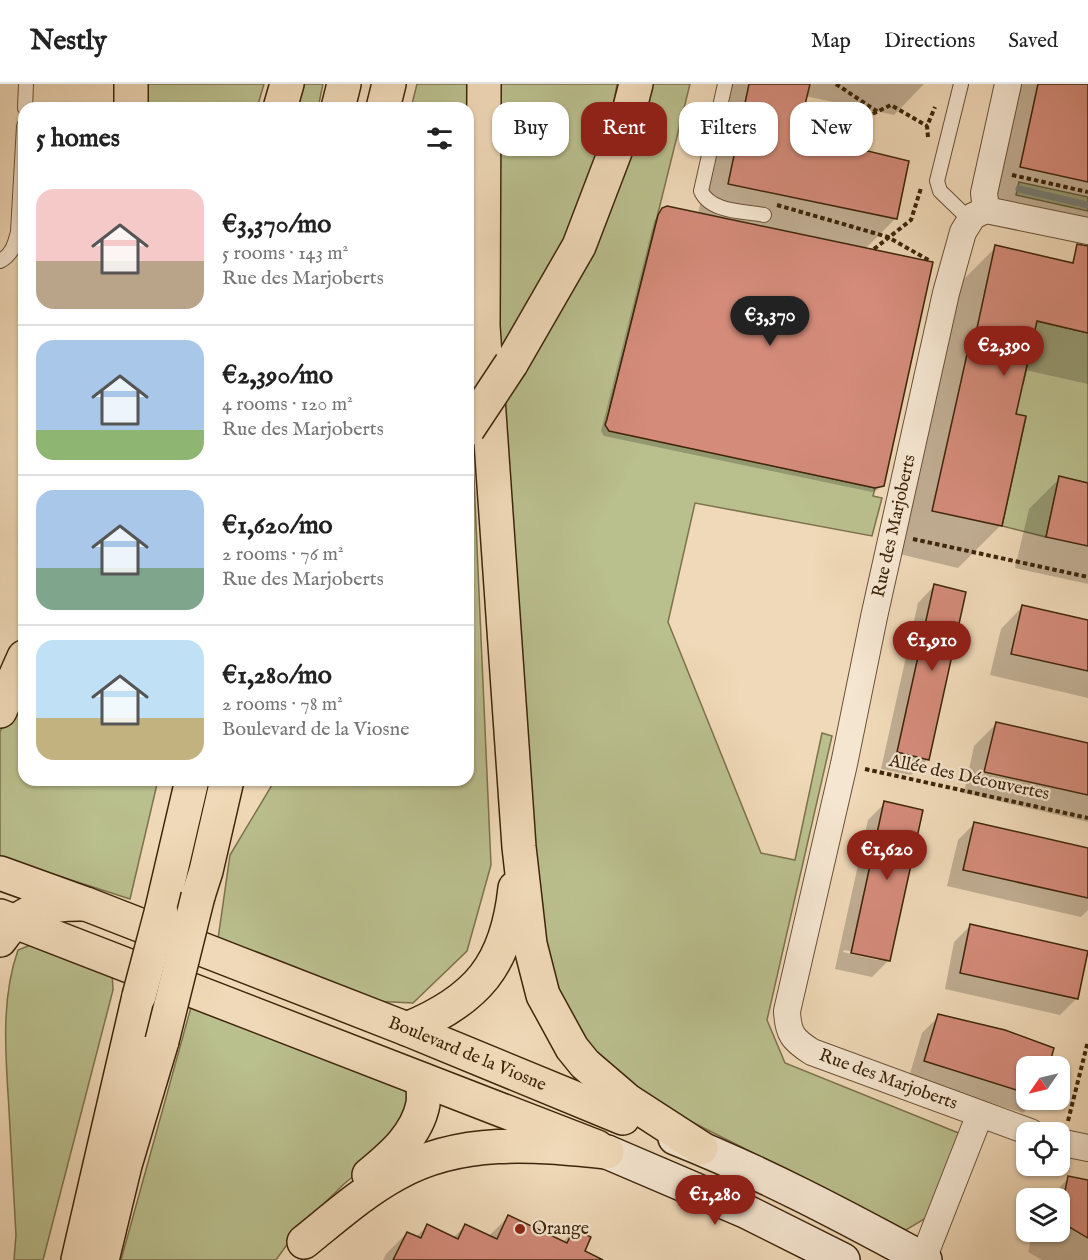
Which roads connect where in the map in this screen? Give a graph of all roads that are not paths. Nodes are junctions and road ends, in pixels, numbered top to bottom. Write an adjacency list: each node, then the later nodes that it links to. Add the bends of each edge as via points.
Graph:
1 (27, 84): 11 (lane)
2 (131, 84): 12 (main road)
3 (287, 84): 13 (main road)
4 (344, 84): 14 (main road)
5 (389, 84): 15 (main road)
6 (484, 84): 31 (main road, via 483,326)
7 (636, 84): 21 (main road, bridge, via 626,123 579,246)
8 (725, 84): 16 (lane, via 701,191 707,202 715,206)
9 (961, 84): 17 (lane, via 937,186)
10 (1008, 84): 17 (street)
11 (26, 102)
12 (131, 102)
13 (282, 102)
14 (340, 102)
15 (384, 102)
16 (767, 209)
17 (978, 215): 18 (street); 39 (street, Rue des Marjoberts, via 960,240 946,292 787,1011 788,1029 800,1045 812,1052)
18 (1088, 231)
19 (18, 232): 20 (lane, via 14,248)
20 (0, 261)
21 (474, 420)
22 (18, 654): 24 (main road)
23 (18, 670): 25 (main road)
24 (0, 673)
25 (0, 711)
26 (171, 786): 33 (main road)
27 (191, 786): 33 (main road)
28 (226, 786): 30 (main road)
29 (248, 786): 30 (main road)
30 (212, 844): 47 (main road, bridge)
31 (519, 848): 36 (main road, via 514,899 503,943 488,974 452,1007); 42 (main road, via 537,977 560,1030 585,1064 627,1100)
32 (0, 873): 34 (main road, Boulevard de la Viosne)
33 (171, 874): 46 (main road, bridge, via 138,996)
34 (86, 904): 35 (main road, via 46,906); 36 (main road, Boulevard de la Viosne)
35 (4, 922): 37 (main road)
36 (407, 1029): 37 (main road); 38 (main road); 42 (main road, Boulevard de la Viosne)
37 (309, 1035): 38 (main road)
38 (423, 1080): 44 (main road); 45 (main road, via 423,1104 406,1140 382,1165 348,1190)
39 (980, 1114): 40 (street, Rue des Marjoberts); 49 (street, Rue des Marjoberts)
40 (1016, 1127)
41 (1070, 1144): 43 (street)
42 (701, 1148): 49 (main road, Boulevard de la Viosne)
43 (1088, 1148)
44 (607, 1152): 45 (main road, via 519,1144 441,1156 396,1173 356,1200); 48 (main road, via 745,1211)
45 (298, 1251)
46 (78, 1260)
47 (102, 1260)
48 (843, 1260)
49 (924, 1260)

